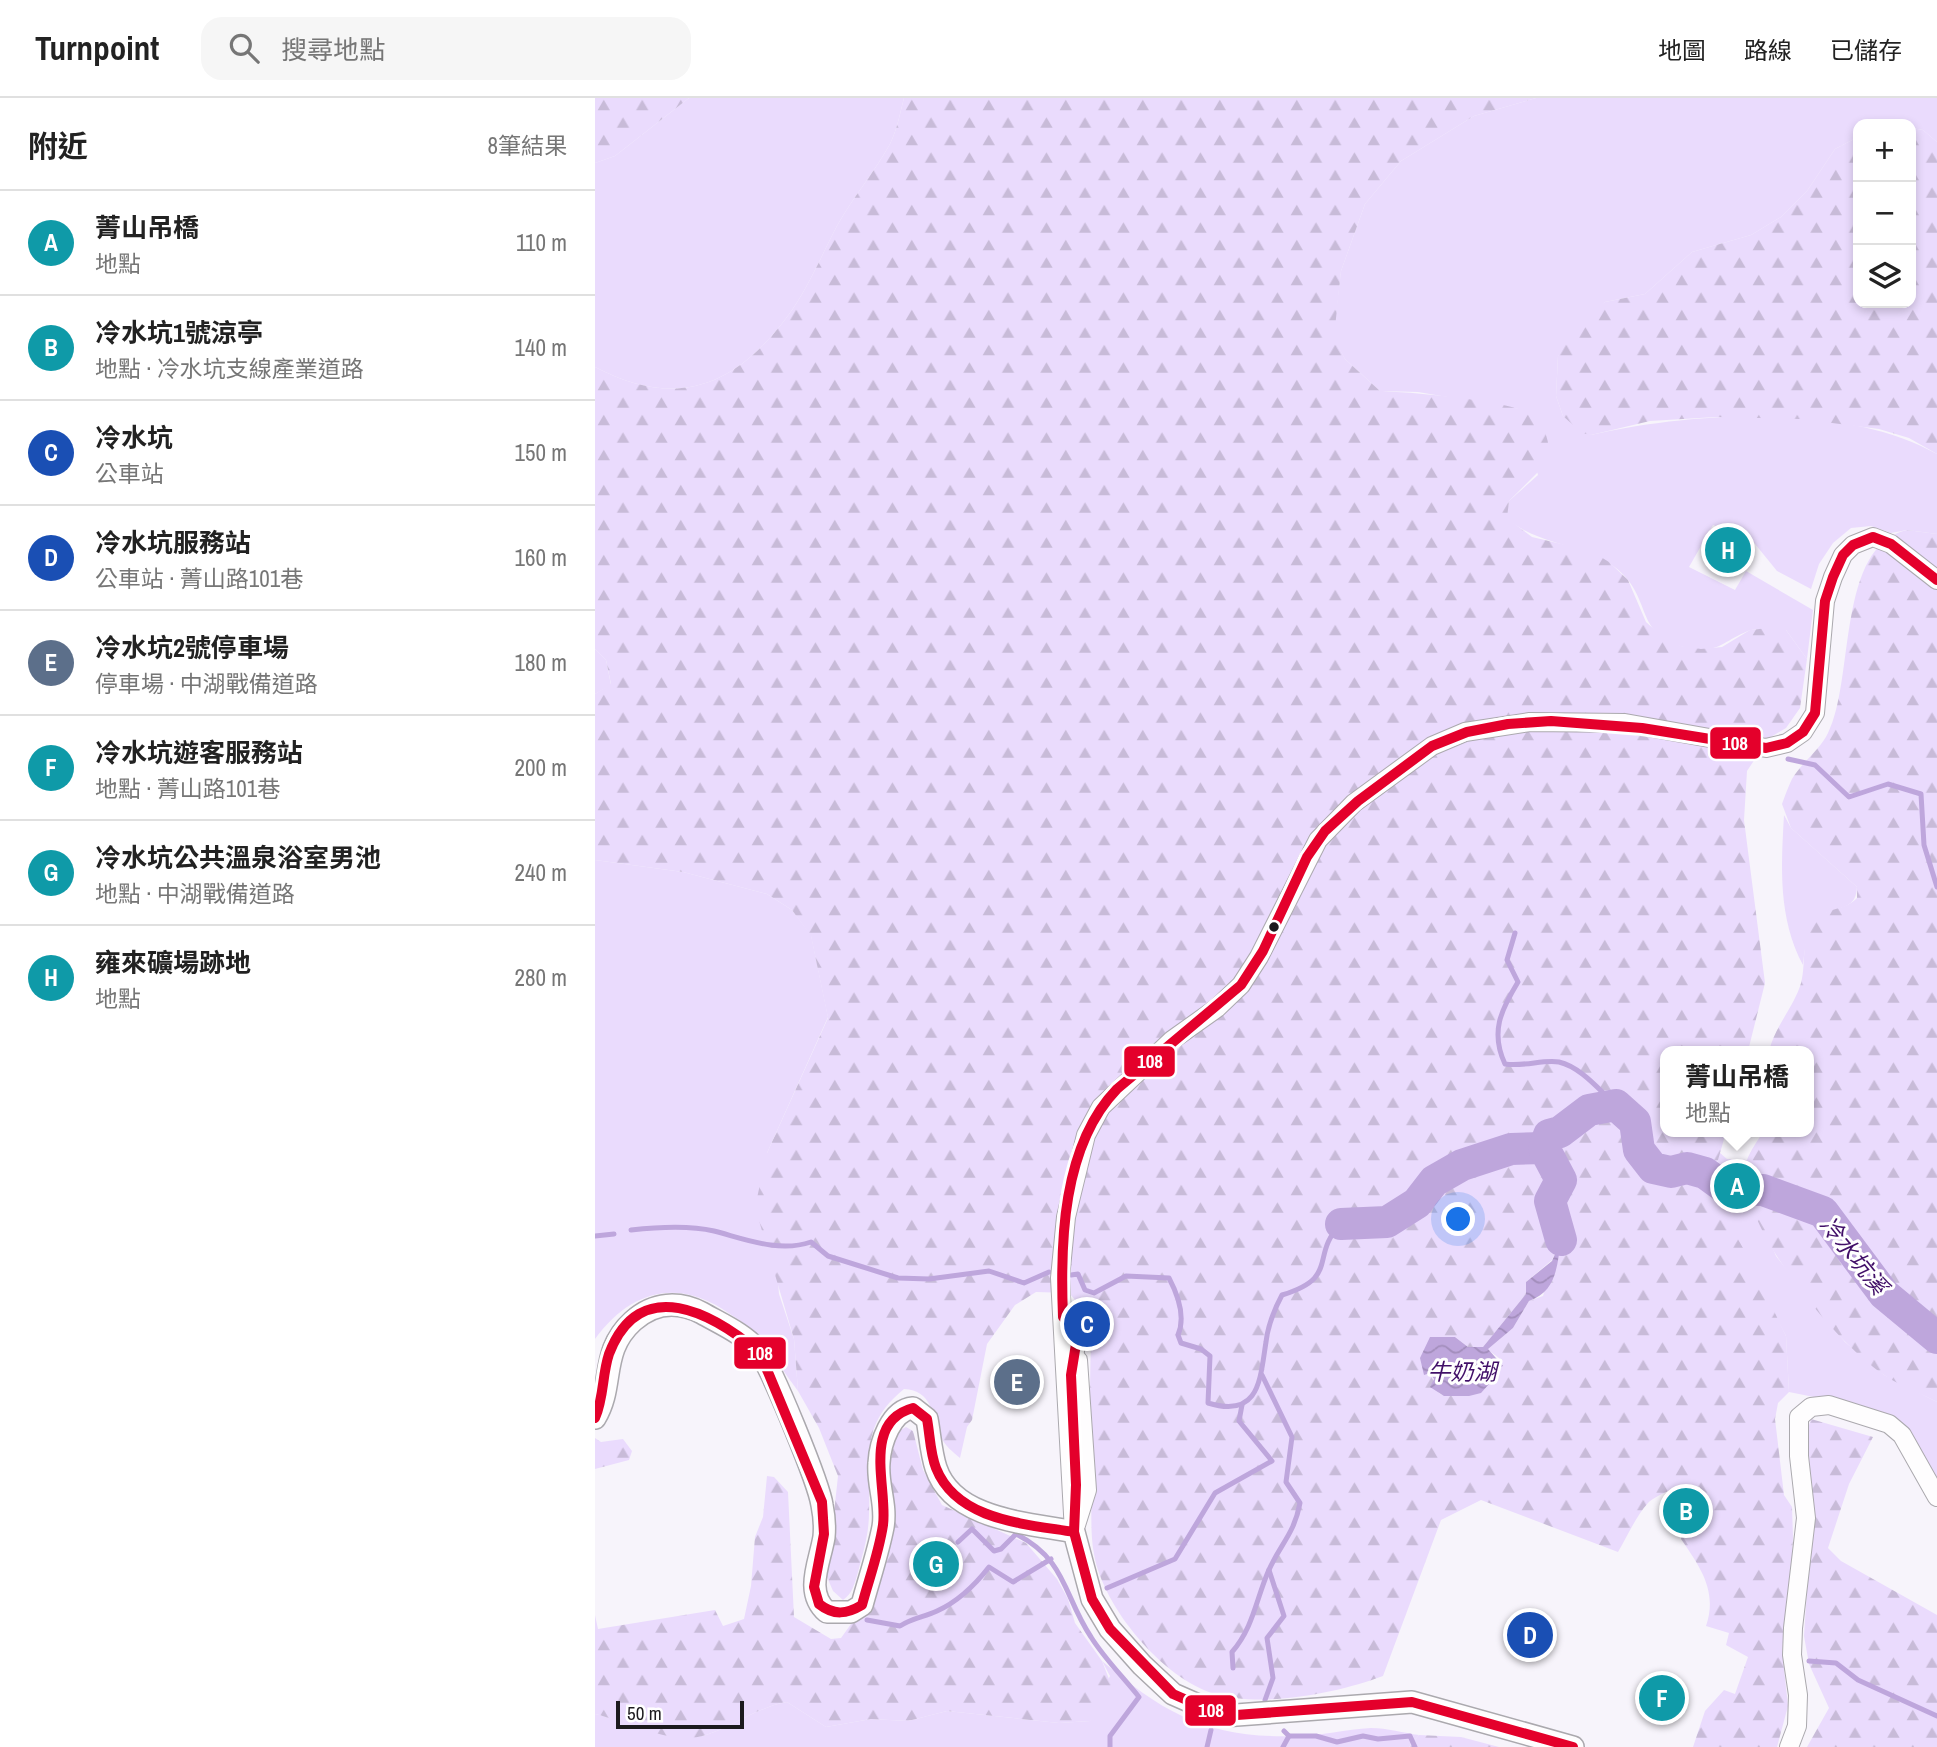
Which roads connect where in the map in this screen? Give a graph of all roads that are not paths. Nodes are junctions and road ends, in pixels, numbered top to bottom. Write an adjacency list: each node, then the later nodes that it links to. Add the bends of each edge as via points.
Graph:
1 (1937, 580): 2 (street, via 1891,544 1873,537 1843,555 1825,601 1815,713 1803,732 1787,743 1766,748 1625,723 1530,722 1465,732 1432,746 1355,803 1318,840 1241,985 1172,1040 1101,1107 1086,1135 1066,1217 1060,1279)
2 (1063, 1317): 3 (street, via 1073,1325); 4 (street, via 1078,1324 1083,1349); 7 (street)
3 (1076, 1344): 4 (street); 7 (street, via 1070,1375 1076,1485)
4 (1081, 1377): 7 (street, via 1087,1490)
5 (595, 1418): 7 (street, via 603,1399 610,1351 633,1320 652,1309 671,1303 688,1306 741,1336 760,1353 822,1502 824,1534 814,1587 819,1604 835,1614 862,1605 883,1528 885,1503 878,1464 892,1420 905,1409 913,1408 927,1419 936,1468 946,1488 968,1506)
6 (1937, 1497): 9 (street, via 1902,1435 1889,1424 1829,1405 1811,1407 1799,1416 1806,1518 1793,1629 1797,1726)
7 (1073, 1532): 8 (street, via 1092,1599 1110,1629 1173,1693 1223,1716 1412,1702)
8 (1573, 1747)
9 (1789, 1747)

